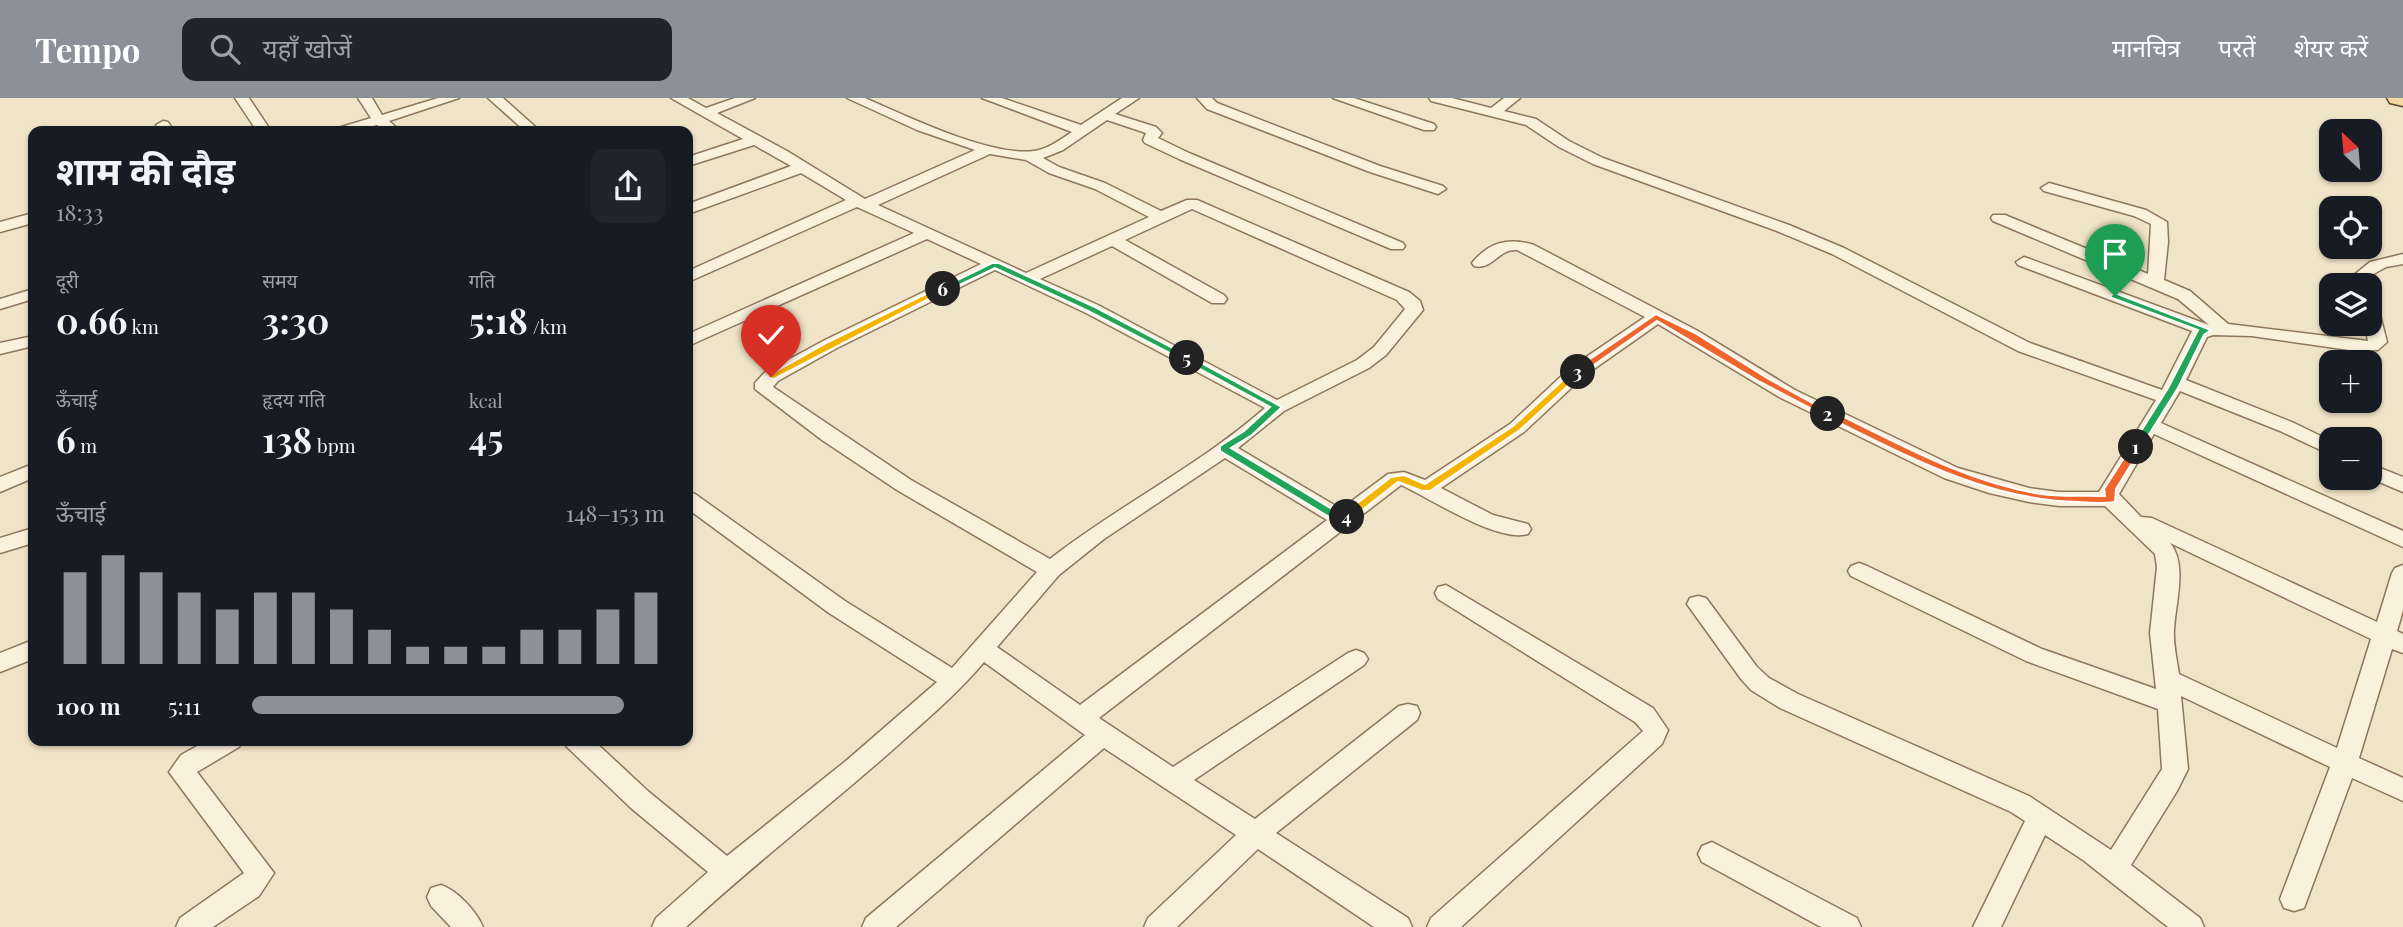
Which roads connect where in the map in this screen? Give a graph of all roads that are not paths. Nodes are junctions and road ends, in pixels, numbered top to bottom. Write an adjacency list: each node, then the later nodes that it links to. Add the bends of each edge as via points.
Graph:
1 (242, 98): 20 (street)
2 (365, 98): 19 (street)
3 (452, 98): 19 (street)
4 (495, 98): 23 (street)
5 (677, 98): 16 (street)
6 (748, 98): 16 (street)
7 (854, 98): 27 (street)
8 (989, 98): 25 (street)
9 (1130, 98): 18 (street)
10 (1204, 98): 32 (street, via 1213,106 1310,144)
11 (1340, 98): 24 (street)
12 (1437, 98): 17 (street)
13 (1513, 98): 17 (street)
14 (2398, 98): 15 (main road)
15 (2403, 100)
16 (704, 113): 26 (street)
17 (1493, 113): 59 (street, via 1531,122 1598,161 1830,247 2047,357)
18 (1106, 115): 25 (street); 41 (street, via 1151,130 1152,142)
19 (379, 120): 21 (street); 22 (street)
20 (261, 126)
21 (359, 126)
22 (387, 126)
23 (527, 126)
24 (1429, 127)
25 (1083, 131): 28 (street)
26 (753, 140): 29 (street); 30 (street)
27 (987, 150): 28 (street); 33 (street)
28 (1031, 158): 35 (street)
29 (693, 160)
30 (803, 166): 33 (street); 34 (street)
31 (2049, 188): 49 (street, via 2159,222)
32 (1438, 189)
33 (861, 203): 39 (street); 47 (street)
34 (693, 207)
35 (1161, 217): 40 (street); 60 (street, via 1184,205 1200,204 1415,305 1380,351 1363,364)
36 (1999, 218): 49 (street)
37 (28, 219): 38 (street)
38 (0, 227)
39 (925, 233): 45 (street); 56 (street)
40 (1114, 240): 48 (street); 51 (street)
41 (1397, 246)
42 (2403, 260): 46 (street, via 2381,262)
43 (1480, 262): 53 (street, via 1504,244 1516,243)
44 (2024, 262): 54 (street)
45 (995, 264): 48 (street); 76 (street, via 831,344 771,377 764,389 904,485)
46 (2364, 273)
47 (693, 275)
48 (1026, 279): 60 (street)
49 (2155, 284): 54 (street, via 2194,301)
50 (28, 296): 52 (street)
51 (1218, 299)
52 (0, 304)
53 (1656, 317): 68 (street, via 1577,372 1517,428); 70 (street, via 1788,394 1951,473 2043,498)
54 (2214, 330): 55 (street, via 2372,346 2378,342); 59 (street, via 2200,333)
55 (2376, 336)
56 (693, 339)
57 (28, 341): 58 (street)
58 (0, 349)
59 (2171, 390): 61 (street); 62 (street, via 2287,427)
60 (1277, 407): 63 (street)
61 (2150, 425): 70 (street, via 2110,489); 74 (street)
62 (2319, 443)
63 (1223, 449): 71 (street); 76 (street, via 1096,534)
64 (28, 472): 66 (street)
65 (2382, 475): 67 (street)
66 (0, 485)
67 (2403, 485)
68 (1426, 489): 71 (street, via 1404,478 1395,479); 72 (street, via 1486,520)
69 (693, 503): 86 (street, via 837,607)
70 (2118, 506): 81 (street); 87 (street, via 2165,551 2168,567 2162,633)
71 (1343, 520): 89 (street)
72 (1520, 530)
73 (28, 537): 75 (street)
74 (2403, 540)
75 (0, 546)
76 (1051, 570): 82 (street)
77 (1859, 572): 87 (street, via 2035,655)
78 (2403, 573): 81 (street)
79 (1446, 593): 109 (street, via 1644,715 1656,730)
80 (1698, 604): 96 (street, via 1760,684)
81 (2393, 640): 93 (street)
82 (982, 648): 86 (street); 89 (street)
83 (28, 651): 85 (street)
84 (1356, 659): 94 (street)
85 (0, 663)
86 (954, 681): 100 (street)
87 (2169, 691): 93 (street); 99 (street, via 2175,769)
88 (1408, 713): 97 (street)
89 (1081, 718): 90 (street)
90 (1103, 733): 94 (street); 106 (street)
91 (219, 746): 103 (street, via 190,762 182,772 260,873 249,887)
92 (582, 746): 100 (street)
93 (2345, 762): 95 (street); 102 (street)
94 (1173, 780): 97 (street)
95 (2403, 790)
96 (2041, 816): 99 (street); 111 (street)
97 (1256, 834): 107 (street); 108 (street)
98 (1712, 854): 110 (street)
99 (2114, 868): 112 (street)
100 (727, 872): 105 (street)
101 (441, 897): 104 (street)
102 (2294, 899)
103 (190, 927)
104 (469, 927)
105 (666, 927)
106 (876, 927)
107 (1158, 927)
108 (1398, 927)
109 (1441, 927)
110 (1847, 927)
111 (1987, 927)
112 (2189, 927)

